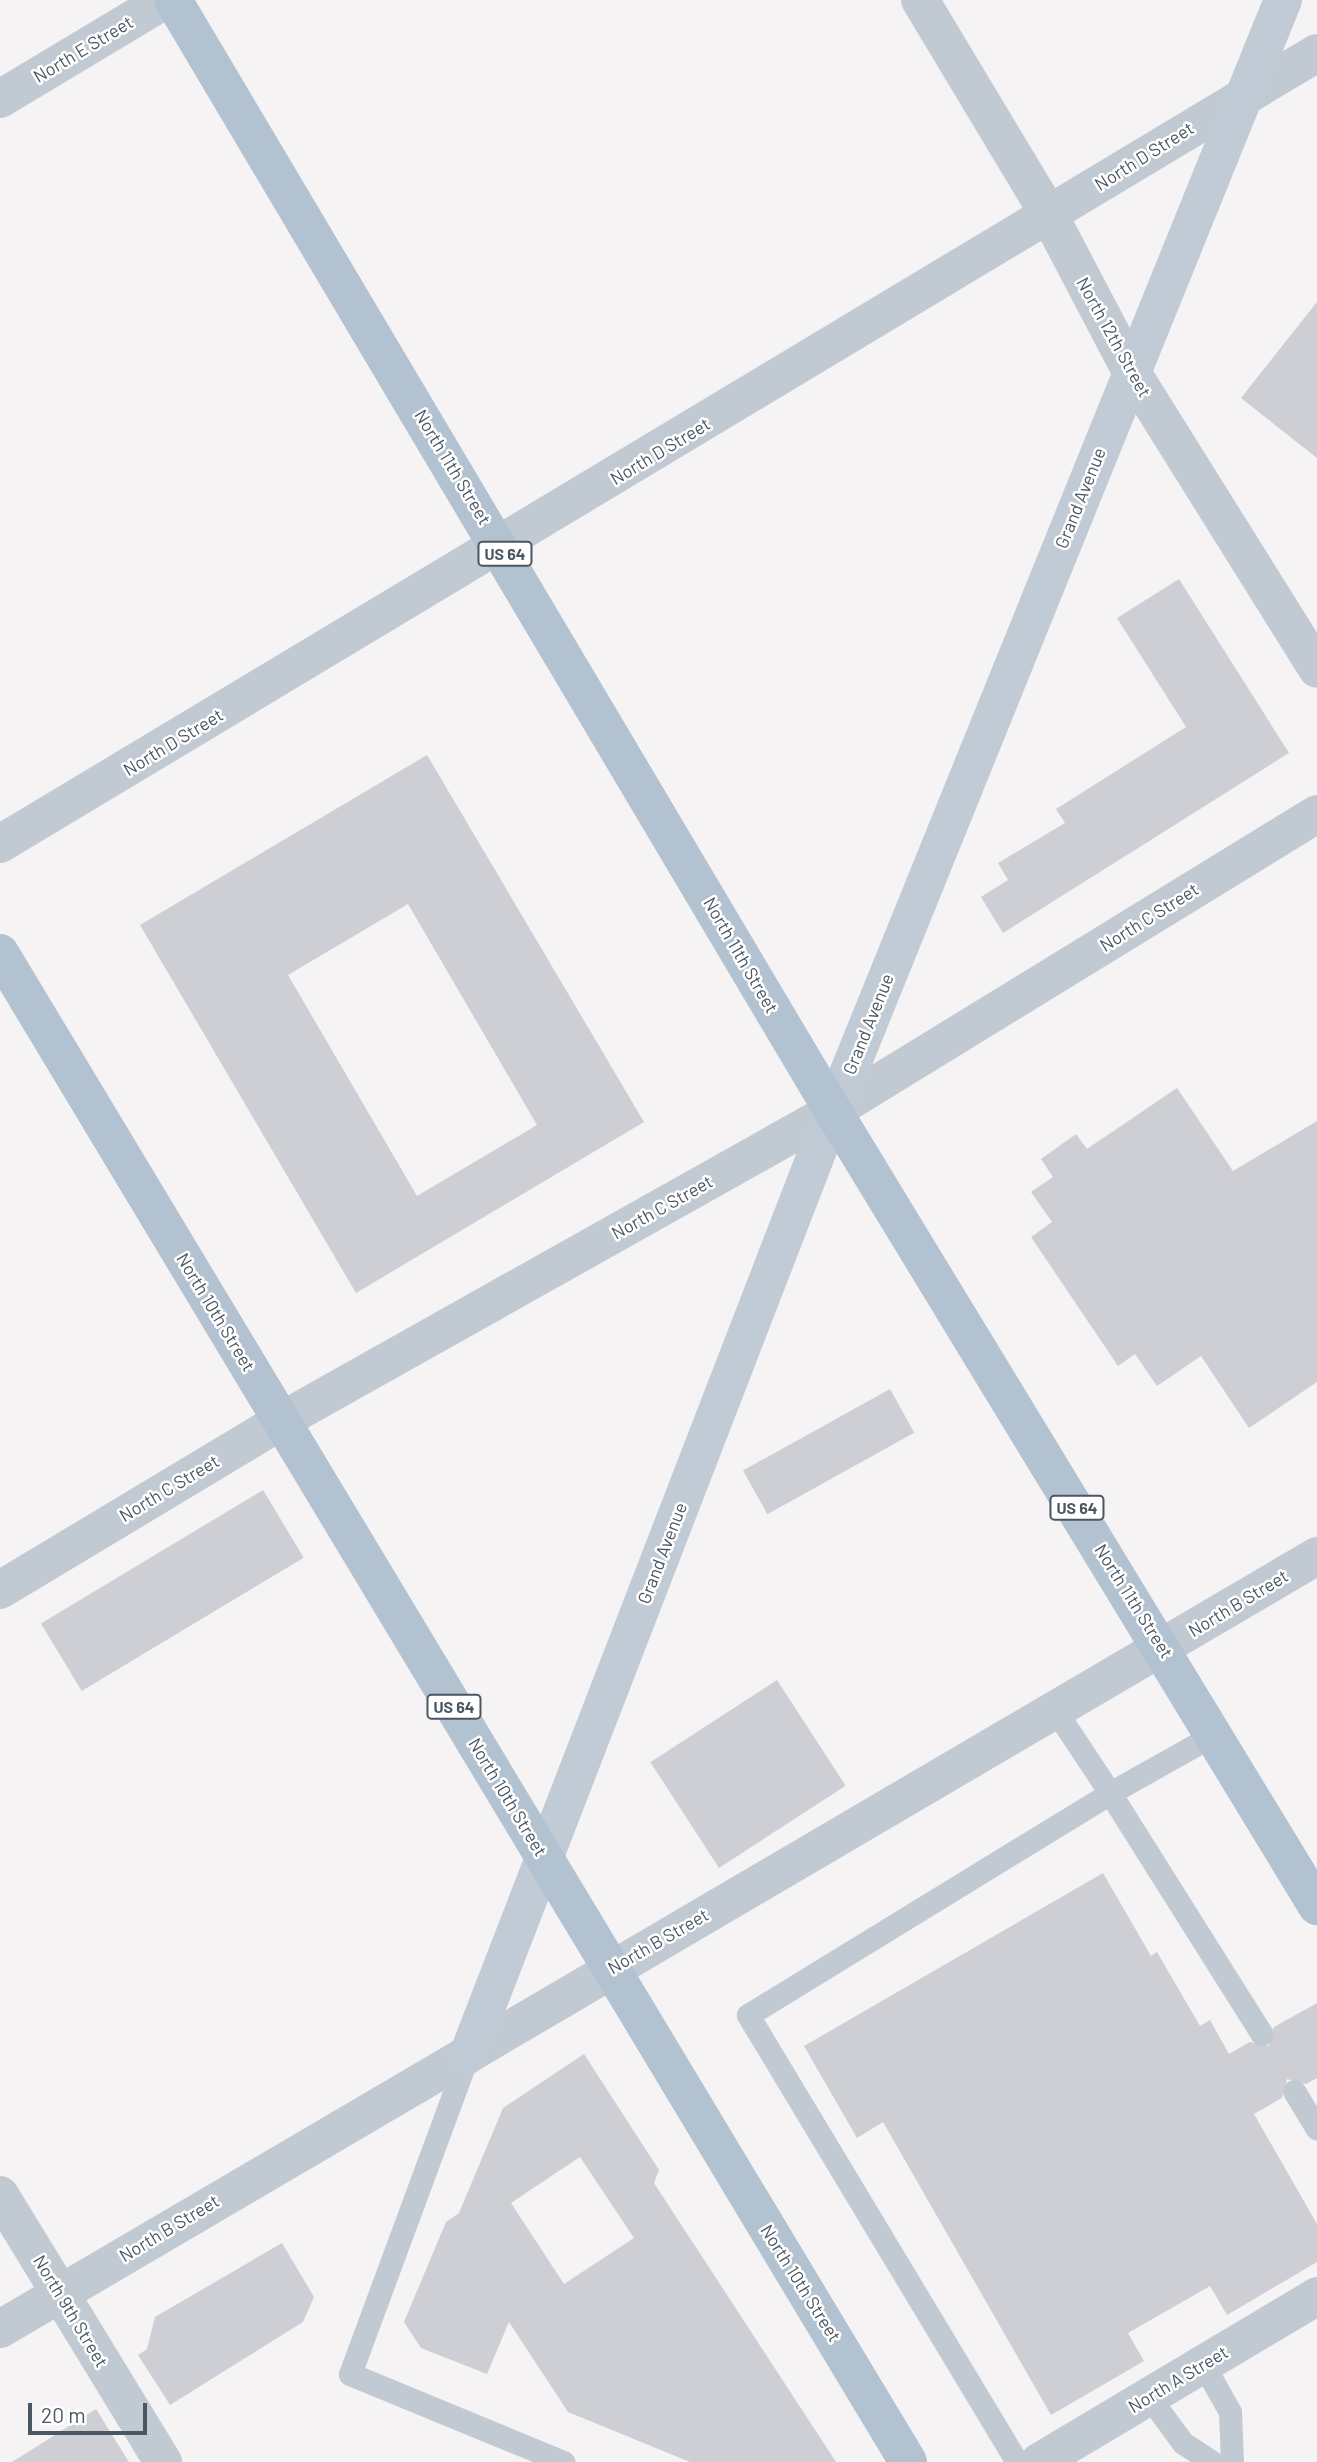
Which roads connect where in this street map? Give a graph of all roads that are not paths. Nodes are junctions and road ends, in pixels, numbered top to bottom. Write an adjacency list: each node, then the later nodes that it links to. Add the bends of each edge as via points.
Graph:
1 (165, 0): 7 (street, North E Street)
2 (173, 0): 10 (main road, North 11th Street / US 64)
3 (920, 0): 8 (street, North 12th Street)
4 (1283, 0): 6 (main road, Grand Avenue)
5 (1317, 53): 6 (street, North D Street)
6 (1245, 93): 8 (street, North D Street); 9 (main road, Grand Avenue)
7 (0, 99)
8 (1049, 215): 9 (street, North 12th Street); 10 (street, North D Street)
9 (1131, 371): 11 (street, North 12th Street); 15 (main road, Grand Avenue)
10 (501, 547): 13 (street, North D Street); 15 (main road, North 11th Street / US 64)
11 (1317, 669)
12 (1317, 814): 15 (street, North C Street)
13 (0, 845)
14 (0, 953): 16 (main road, North 10th Street / US 64)
15 (833, 1111): 16 (street, North C Street); 19 (main road, North 11th Street / US 64); 23 (main road, Grand Avenue)
16 (281, 1421): 18 (street, North C Street); 23 (main road, North 10th Street / US 64)
17 (1317, 1556): 19 (street, North B Street)
18 (0, 1590)
19 (1163, 1647): 20 (street, North B Street); 21 (main road, North 11th Street / US 64)
20 (1055, 1710): 22 (lane); 25 (street, North B Street)
21 (1215, 1734): 22 (lane); 24 (main road, North 11th Street / US 64)
22 (1110, 1793): 26 (lane); 39 (lane, via 748,2015)
23 (544, 1857): 25 (main road, North 10th Street / US 64); 27 (main road, Grand Avenue)
24 (1317, 1906)
25 (611, 1969): 27 (street, North B Street); 38 (main road, North 10th Street / US 64)
26 (1262, 2035)
27 (468, 2055): 31 (street, North B Street); 37 (lane, via 350,2374)
28 (1294, 2091): 29 (lane)
29 (1317, 2129)
30 (0, 2195): 31 (street, North 9th Street)
31 (60, 2293): 33 (street, North B Street); 36 (street, North 9th Street)
32 (1317, 2297): 34 (street, North A Street)
33 (0, 2329)
34 (1203, 2364): 35 (street, North A Street); 42 (lane, via 1230,2412)
35 (1149, 2397): 40 (street, North A Street); 41 (lane, via 1183,2444)
36 (163, 2462)
37 (564, 2462)
38 (908, 2462)
39 (1017, 2462)
40 (1039, 2462)
41 (1212, 2462)
42 (1232, 2462)

